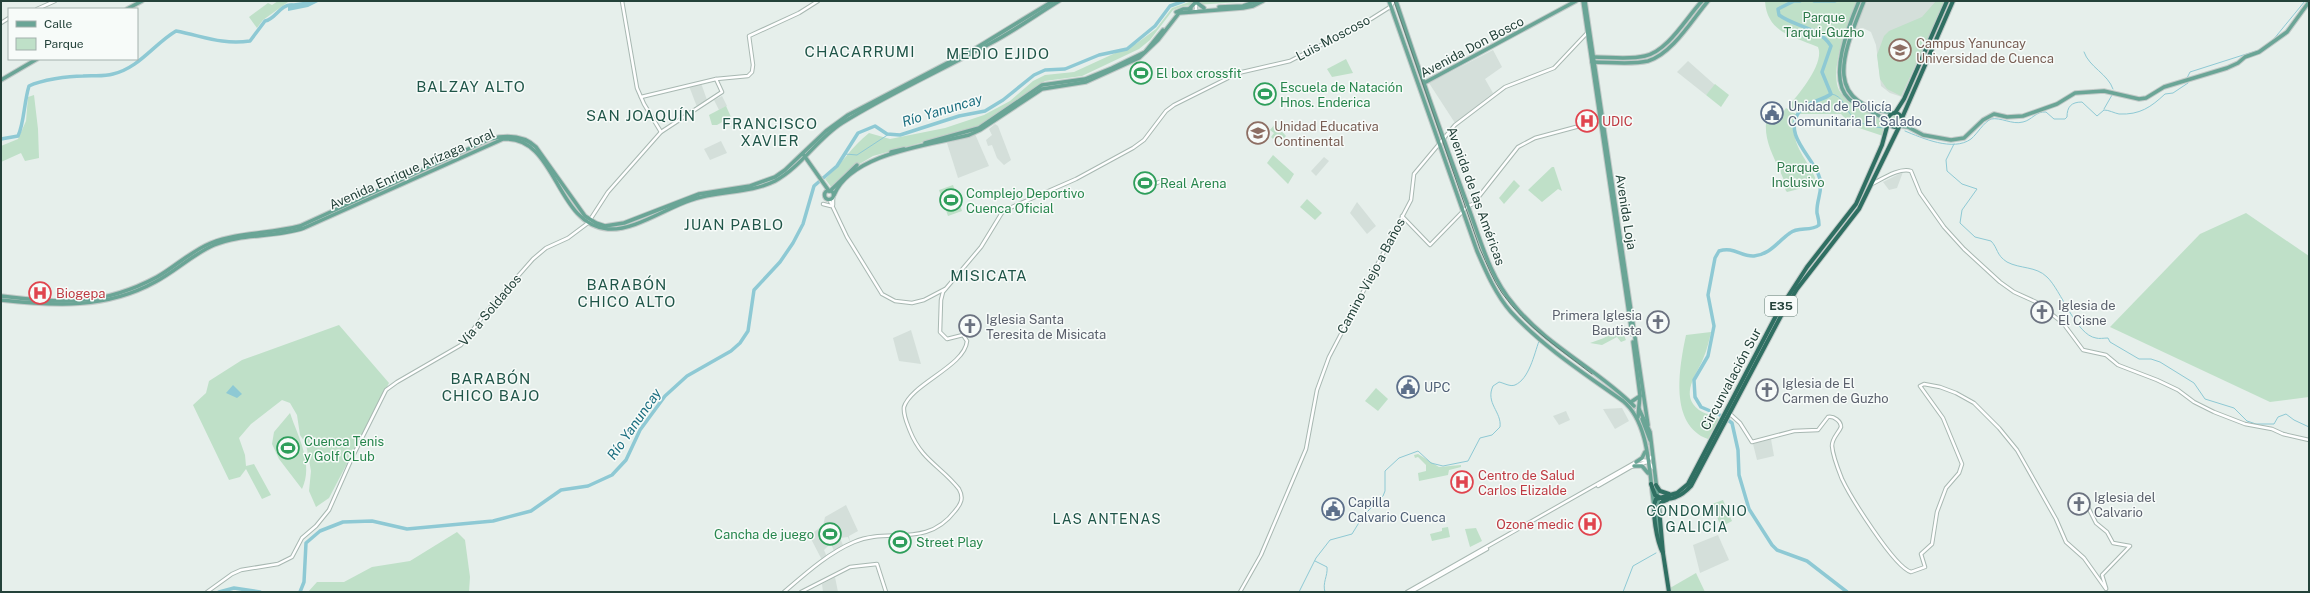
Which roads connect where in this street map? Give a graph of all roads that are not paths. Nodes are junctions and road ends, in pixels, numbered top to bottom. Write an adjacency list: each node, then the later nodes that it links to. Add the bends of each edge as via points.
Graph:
1 (54, 1): 22 (street)
2 (142, 1): 23 (main road)
3 (622, 1): 35 (street, via 636,84)
4 (818, 1): 31 (street, via 799,13 749,36 754,65 751,73 746,76)
5 (1053, 1): 47 (main road, Avenida Enrique Arízaga Toral, via 976,48 859,109 826,131)
6 (1058, 1): 45 (main road, Avenida Enrique Arízaga Toral, via 993,42 864,109 838,126)
7 (1257, 1): 24 (main road, via 1243,6)
8 (1263, 1): 26 (main road, via 1243,8)
9 (1389, 1): 21 (main road, Avenida de las Américas)
10 (1395, 1): 21 (street, Luis Moscoso); 33 (main road, Avenida de las Américas)
11 (1576, 1): 33 (main road, Avenida Don Bosco)
12 (1584, 1): 27 (main road, Avenida Loja)
13 (1702, 1): 28 (main road, via 1669,42 1657,52 1635,57)
14 (1708, 1): 30 (main road, via 1672,45 1660,55 1642,62)
15 (1859, 1): 39 (main road, via 1852,18 1838,83 1851,101)
16 (1864, 1): 36 (main road, via 1855,23 1843,69 1844,84 1854,99)
17 (1947, 1): 36 (highway, Circunvalación Sur / E35, via 1904,99)
18 (1953, 1): 37 (highway, Circunvalación Sur / E35)
19 (1196, 2): 24 (main road); 25 (main road); 26 (street)
20 (2309, 2): 41 (main road, via 2287,32 2259,52 2227,68 2164,88 2146,98 2139,99 2104,90 2076,93 2057,104 2023,116 2007,117 1994,114 1983,120 1964,138 1951,140 1923,134)
21 (1390, 7): 34 (main road, Avenida de las Américas); 64 (street, Luis Moscoso, via 1290,61 1238,72 1174,105 1166,111 1144,140 1133,148 1076,179 1003,211 981,247)
22 (39, 8)
23 (129, 8)
24 (1204, 8): 26 (main road)
25 (1189, 9): 26 (main road); 55 (main road, via 1174,14 1145,52 1138,56 1085,79 1042,85 974,130 872,158 850,170)
26 (1196, 10): 56 (main road, via 1179,13 1146,54 1114,71 1086,82 1042,89 991,124 969,135 872,160 856,169)
27 (1589, 32): 28 (main road, Avenida Loja); 43 (street, Camino Viejo a Baños, via 1554,68 1505,87 1469,113)
28 (1592, 57): 30 (main road, Avenida Loja)
29 (35, 60): 32 (main road)
30 (1593, 62): 38 (main road, Avenida Loja)
31 (716, 79): 35 (street); 42 (street, via 722,92)
32 (1, 80)
33 (1425, 83): 34 (main road, Avenida Don Bosco); 43 (main road, Avenida de las Américas)
34 (1420, 87): 44 (main road, Avenida de las Américas)
35 (641, 97): 42 (street)
36 (1894, 113): 37 (highway); 39 (highway, Circunvalación Sur / E35, via 1889,116)
37 (1902, 119): 40 (highway, Circunvalación Sur / E35); 41 (main road)
38 (1601, 120): 59 (street, via 1535,138 1518,147 1473,204); 71 (main road, Avenida Loja); 76 (main road, Avenida Loja)
39 (1888, 123): 40 (highway, via 1893,127); 74 (highway, Circunvalación Sur / E35, via 1882,145 1856,204 1794,286)
40 (1899, 126): 41 (main road); 50 (highway, Circunvalación Sur / E35)
41 (1908, 127)
42 (661, 132): 63 (street, via 612,186)
43 (1443, 137): 44 (street, Camino Viejo a Baños); 59 (main road, Avenida de las Américas)
44 (1439, 143): 61 (main road, Avenida de las Américas); 62 (street, Camino Viejo a Baños, via 1413,175 1412,194)
45 (810, 150): 47 (main road, Avenida Enrique Arízaga Toral); 48 (main road)
46 (466, 153): 63 (main road, Avenida Enrique Arízaga Toral, via 503,139 514,139 530,146 538,153 573,208); 66 (main road, Avenida Enrique Arízaga Toral, via 300,226 277,232 228,238 209,244 159,276 109,297 79,302 57,302); 68 (main road, Avenida Enrique Arízaga Toral, via 304,228 286,234 237,239 214,245 154,283 110,300 52,306)
47 (803, 155): 48 (main road); 49 (main road, Avenida Enrique Arízaga Toral); 63 (main road, Avenida Enrique Arízaga Toral, via 780,174 758,184 699,194 617,225 605,226)
48 (810, 162): 49 (main road); 55 (main road)
49 (798, 163): 63 (main road, Avenida Enrique Arízaga Toral, via 784,176 768,184 691,200 623,228 609,229)
50 (1877, 173): 51 (street, via 1876,177); 53 (highway, Circunvalación Sur / E35)
51 (1882, 180): 53 (street); 77 (street, via 1907,170 1911,171 1920,193 1944,227 1964,249 2004,286 2036,302 2063,323 2083,350 2106,355 2118,365 2158,380 2214,412 2245,424)
52 (1162, 181): 54 (street)
53 (1871, 184): 74 (highway, Circunvalación Sur / E35, via 1852,220 1797,289)
54 (1149, 186)
55 (828, 191): 56 (main road); 57 (main road, via 826,197)
56 (833, 196): 57 (main road); 60 (street)
57 (829, 200): 60 (street)
58 (823, 204): 60 (street)
59 (1468, 206): 61 (street); 70 (main road, Avenida de las Américas, via 1482,246 1503,290 1514,305 1539,332)
60 (833, 208): 65 (street, via 847,237 882,294 895,301 912,303)
61 (1464, 212): 62 (street, via 1430,245); 69 (main road, Avenida de las Américas, via 1477,251 1500,296 1511,311 1537,337)
62 (1402, 216): 95 (street, Camino Viejo a Baños, via 1329,357 1317,390 1306,449 1261,556)
63 (589, 222): 91 (street, Vía a Soldados, via 532,259 488,310 468,339 455,351 386,390 329,510 302,538 292,557 278,564 241,570)
64 (945, 288): 65 (street); 67 (street)
65 (937, 293): 67 (street)
66 (1, 296)
67 (941, 297): 92 (street, via 942,334 947,339 963,335 966,344 962,352 947,367 904,405 907,424 921,452 959,489 962,496 960,504 949,518 926,532 909,536 865,538 846,546)
68 (1, 300)
69 (1590, 376): 70 (main road, Avenida de las Américas, via 1633,407); 75 (main road, Avenida de las Américas, via 1630,406)
70 (1604, 381): 72 (main road, Avenida de las Américas)
71 (1640, 395): 72 (main road); 73 (main road, Avenida Loja)
72 (1632, 402): 73 (main road, Avenida de las Américas)
73 (1638, 409): 75 (main road, Avenida Loja); 76 (main road, Avenida de las Américas)
74 (1727, 413): 87 (highway, Circunvalación Sur / E35, via 1691,486 1681,495); 88 (street, via 1740,423 1752,442 1794,431 1818,430 1828,416 1839,421 1842,427 1832,446 1842,479 1882,542 1908,571 1925,567 1921,554 1932,544 1937,512 1946,488 1960,471 1962,464 1946,423 1921,385 1940,387 1974,403 2012,442 2056,519 2066,542 2084,558 2106,589 2102,575 2130,546 2113,543 2107,532 2096,523)
75 (1640, 419): 78 (main road); 79 (main road, Avenida de las Américas)
76 (1648, 425): 78 (main road, Avenida de las Américas)
77 (2309, 440)
78 (1652, 442): 80 (main road, Avenida de las Américas)
79 (1645, 449): 81 (main road, Avenida de las Américas); 82 (main road, via 1642,458)
80 (1653, 452): 81 (street); 83 (main road, Avenida de las Américas)
81 (1648, 461): 82 (street); 83 (street); 84 (main road, Avenida de las Américas)
82 (1635, 464): 84 (main road, via 1642,466); 96 (street); 97 (street)
83 (1654, 471): 85 (main road, Avenida de las Américas)
84 (1649, 476): 85 (main road, Avenida de las Américas)
85 (1654, 485): 86 (highway, via 1655,495); 87 (highway); 89 (main road, Avenida de las Américas)
86 (1658, 497): 87 (highway); 89 (highway)
87 (1670, 497): 89 (highway, E35)
88 (2087, 505)
89 (1657, 508): 90 (highway, Avenida de las Américas)
90 (1669, 590)
91 (207, 592)
92 (784, 592)
93 (801, 592): 94 (street, via 850,567 877,564)
94 (886, 592)
95 (1240, 592)
96 (1407, 592)
97 (1411, 592)

